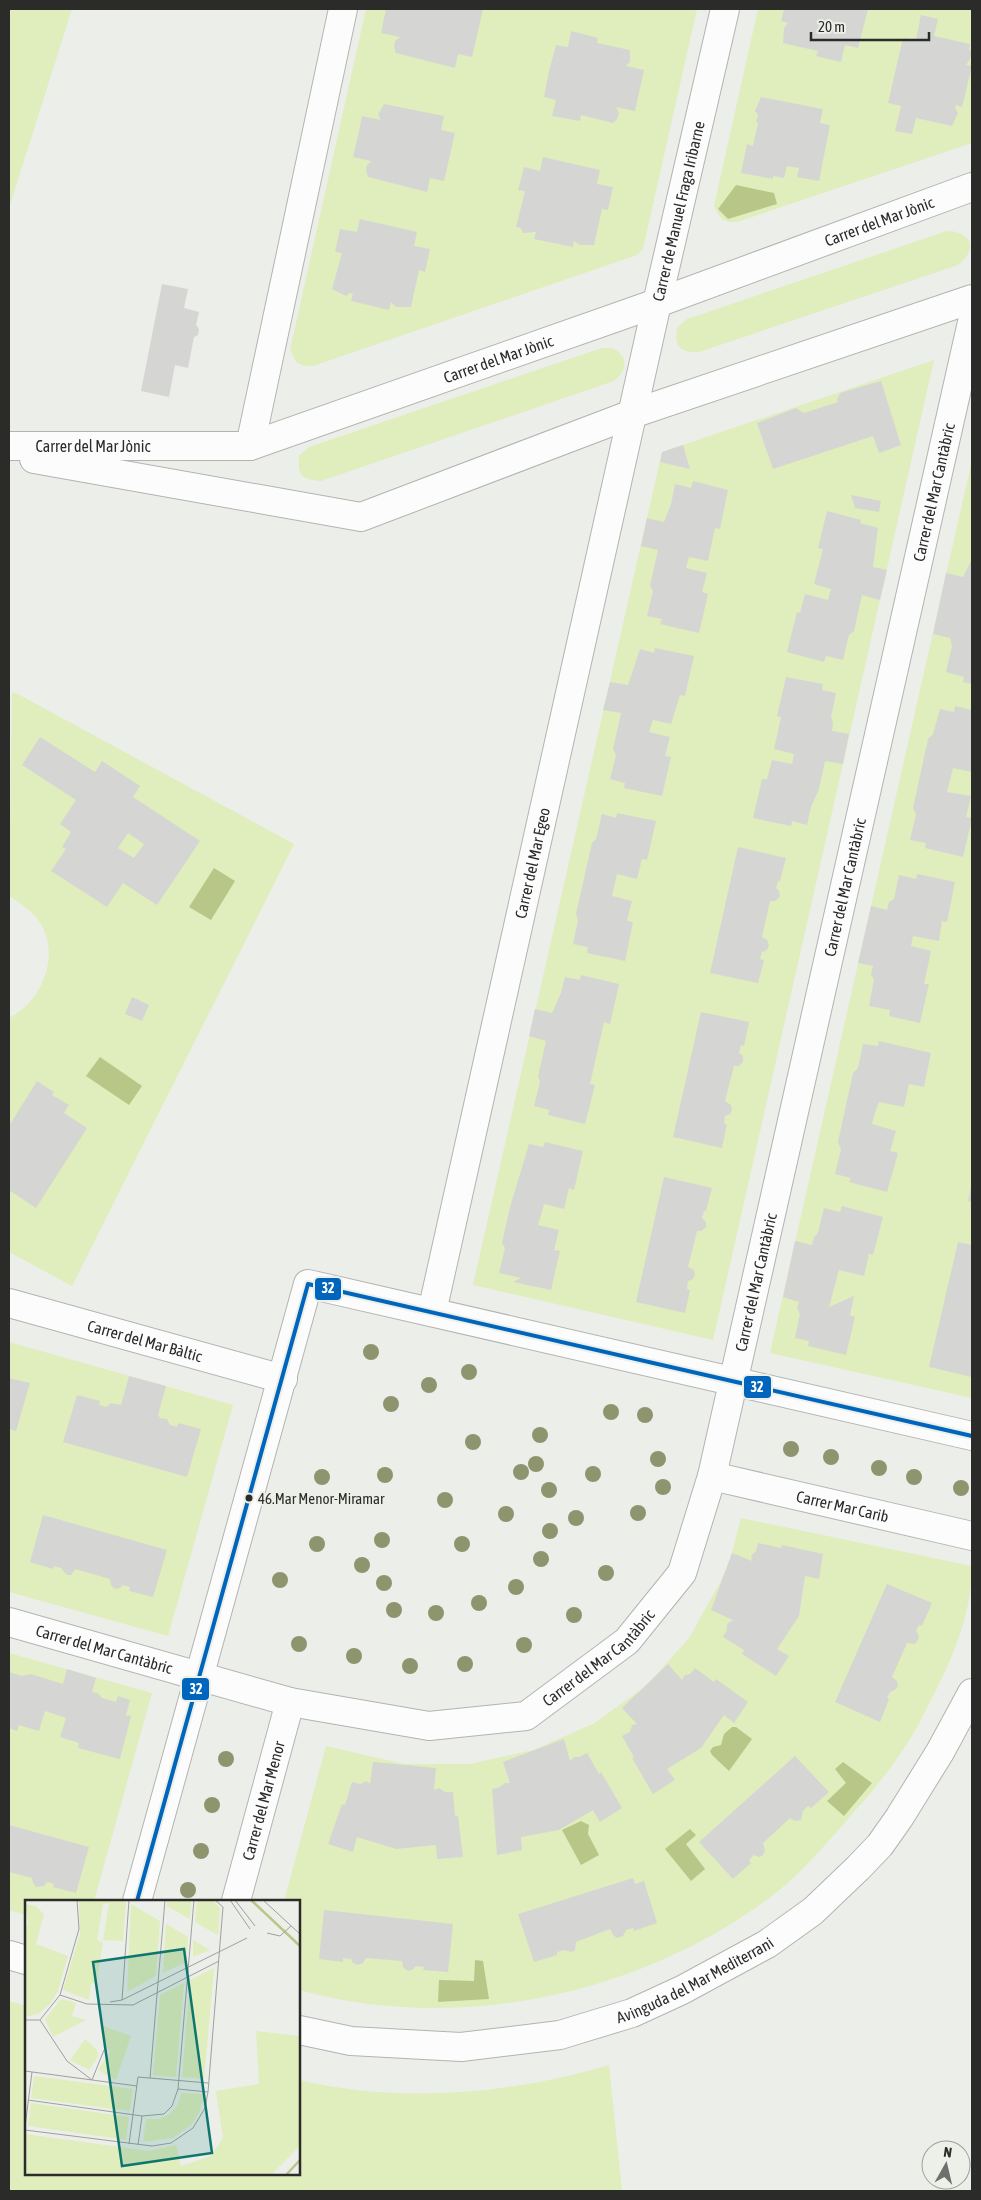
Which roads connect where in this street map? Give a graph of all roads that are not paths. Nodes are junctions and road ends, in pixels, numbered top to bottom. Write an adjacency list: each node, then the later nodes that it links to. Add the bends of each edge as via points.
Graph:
1 (343, 9): 9 (street)
2 (725, 9): 5 (street, Carrer de Manuel Fraga Iribarne)
3 (972, 187): 5 (street, Carrer del Mar Jònic)
4 (972, 299): 7 (street, Carrer del Mar Jònic)
5 (657, 303): 7 (street, Carrer de Manuel Fraga Iribarne); 9 (street, Carrer del Mar Jònic)
6 (972, 322): 14 (street, Carrer del Mar Cantàbric)
7 (632, 414): 10 (street, Carrer del Mar Jònic, via 361,517); 12 (street, Carrer del Mar Egeo)
8 (9, 446): 9 (street, Carrer del Mar Jònic)
9 (250, 446)
10 (9, 455)
11 (9, 1303): 13 (street, Carrer del Mar Bàltic)
12 (432, 1312): 13 (street, via 308,1284); 14 (street)
13 (282, 1379): 19 (street)
14 (733, 1381): 15 (street); 16 (street, Carrer del Mar Cantàbric)
15 (972, 1436)
16 (712, 1476): 17 (street, Carrer Mar Carib); 21 (street, Carrer del Mar Cantàbric, via 682,1573 627,1641 526,1716 429,1726)
17 (972, 1536)
18 (9, 1622): 19 (street, Carrer del Mar Cantàbric)
19 (200, 1676): 21 (street, Carrer del Mar Cantàbric); 22 (street)
20 (972, 1693): 26 (street, Avinguda del Mar Mediterrani, via 899,1818 858,1868 812,1911 768,1944 682,1990 632,2013 560,2035 461,2047 351,2041)
21 (290, 1702): 23 (street, Carrer del Mar Menor)
22 (136, 1900)
23 (236, 1900)
24 (9, 1955): 25 (street)
25 (25, 1960)
26 (300, 2030)

